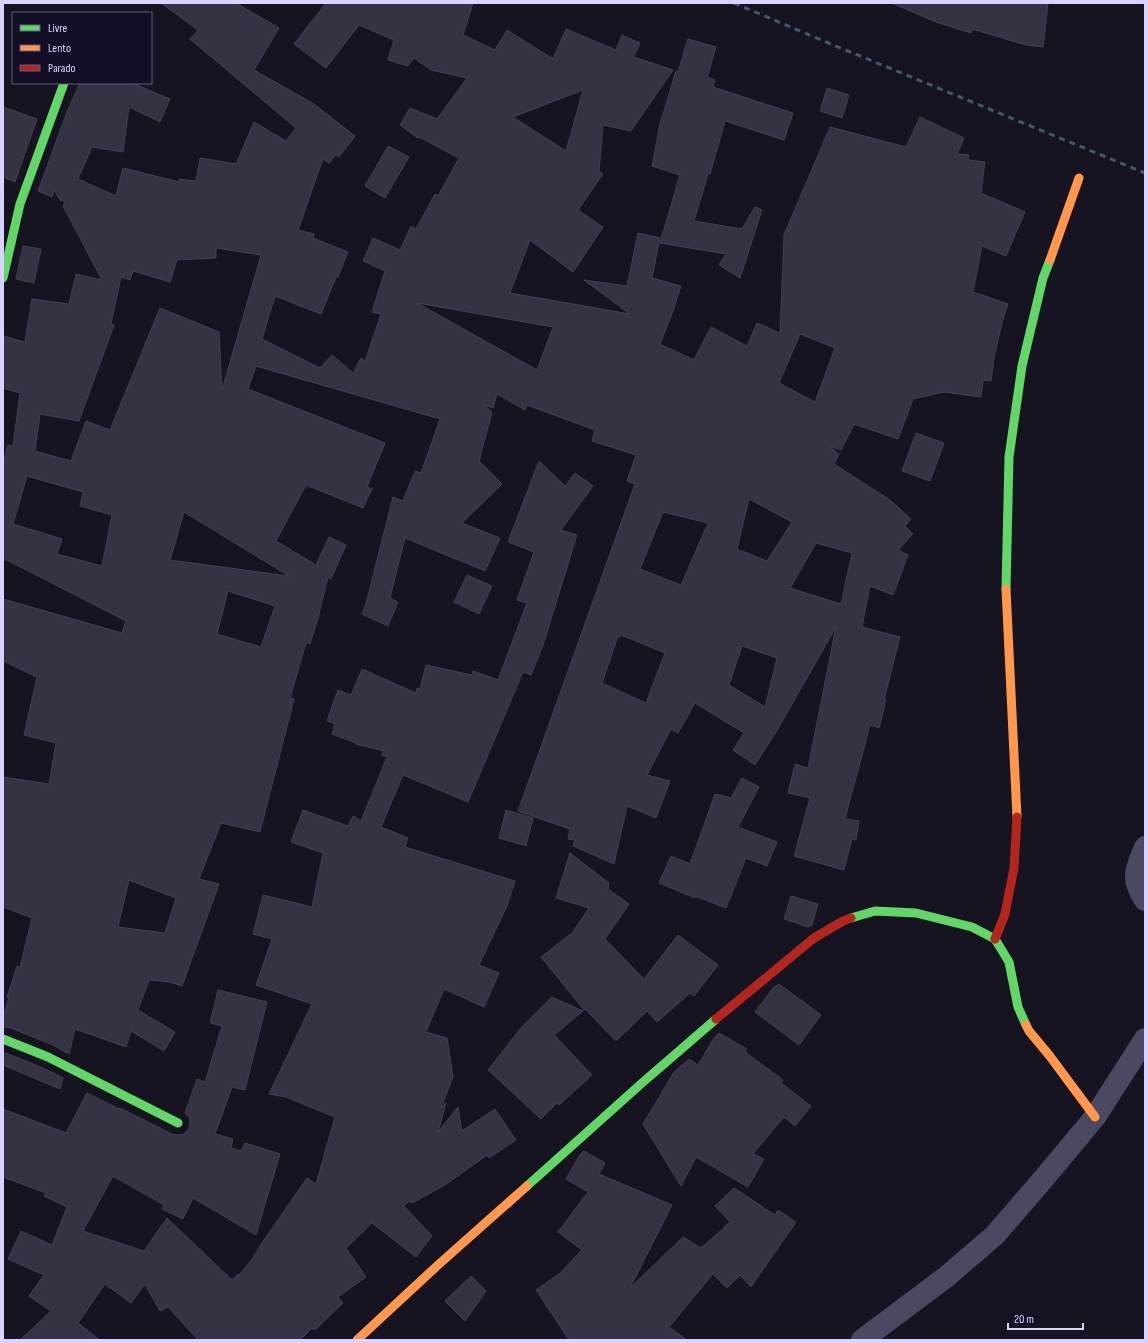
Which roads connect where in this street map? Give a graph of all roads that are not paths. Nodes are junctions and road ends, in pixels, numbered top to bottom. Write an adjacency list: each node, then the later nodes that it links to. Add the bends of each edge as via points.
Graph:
1 (64, 84): 3 (street, via 20,204)
2 (1079, 178): 6 (street, via 1043,278 1022,366 1009,457 1006,582 1016,811 1014,868 1005,914)
3 (3, 278)
4 (1145, 847): 5 (street, via 1136,870 1136,880)
5 (1145, 900)
6 (995, 939): 9 (street, via 1009,962 1018,1007 1029,1031); 11 (street, via 972,927 916,913 875,911 843,921 814,938 636,1089)
7 (3, 1039): 10 (street, via 48,1057)
8 (1145, 1039): 9 (street)
9 (1095, 1117): 12 (street, via 995,1235 946,1277)
10 (178, 1123)
11 (357, 1340)
12 (862, 1340)

